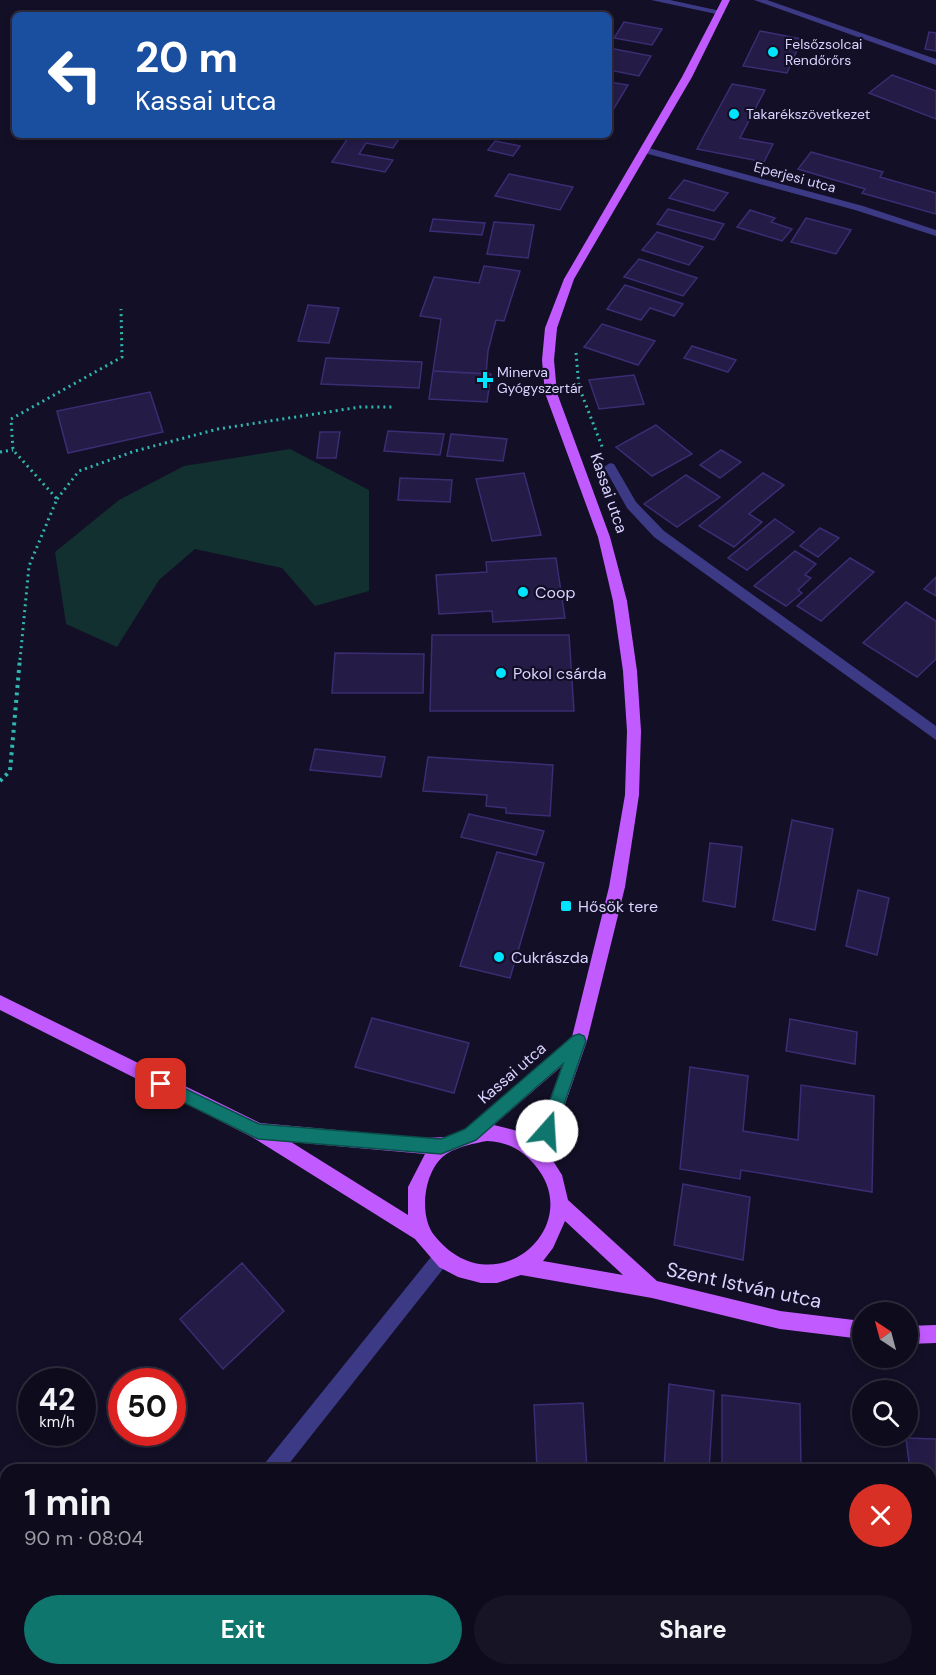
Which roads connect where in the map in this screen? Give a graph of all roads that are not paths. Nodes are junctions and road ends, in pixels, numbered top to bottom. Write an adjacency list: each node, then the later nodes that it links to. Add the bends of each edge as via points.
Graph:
1 (656, 0): 4 (street)
2 (726, 0): 4 (main road, Kassai utca)
3 (758, 0): 5 (street)
4 (720, 12): 6 (main road, Kassai utca)
5 (936, 62)
6 (645, 150): 7 (street, Eperjesi utca); 11 (main road, Kassai utca, via 569,279 551,328 548,360 551,393 604,537 620,601 634,731 632,795 617,887)
7 (936, 233)
8 (610, 467): 9 (street, via 631,505 659,534)
9 (936, 735)
10 (0, 1002): 12 (main road)
11 (579, 1041): 13 (main road, Kassai utca); 15 (main road, Kassai utca)
12 (258, 1131): 14 (main road); 17 (main road)
13 (471, 1134): 14 (main road); 15 (main road, via 495,1132 519,1139)
14 (441, 1147): 17 (main road, via 427,1162 417,1185 414,1209)
15 (539, 1154): 16 (main road, via 556,1180)
16 (560, 1204): 19 (main road, via 556,1229 543,1251); 20 (main road)
17 (421, 1233): 18 (main road)
18 (441, 1258): 19 (main road, via 463,1271 489,1275); 24 (street)
19 (522, 1266): 20 (main road, Szent István utca)
20 (652, 1289): 21 (main road, Szent István utca, via 780,1320)
21 (852, 1329)
22 (936, 1334): 23 (main road)
23 (918, 1335)
24 (277, 1464)

